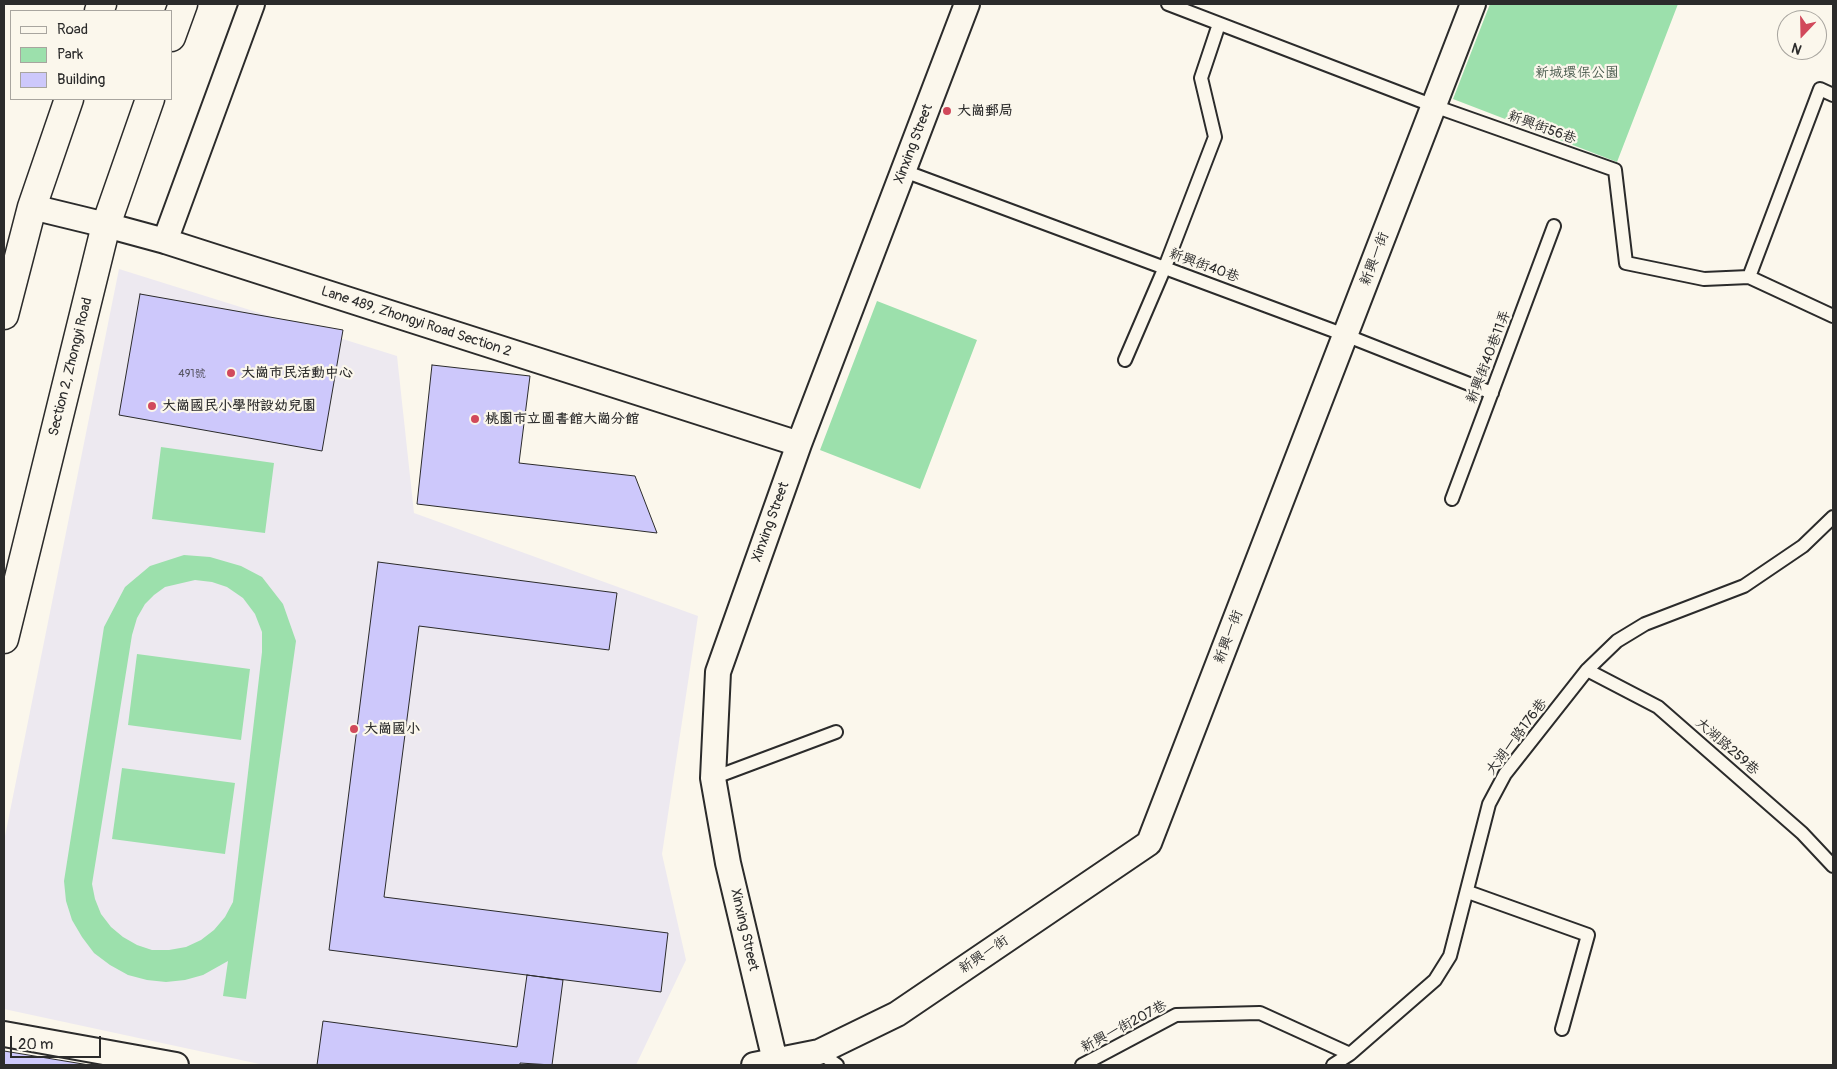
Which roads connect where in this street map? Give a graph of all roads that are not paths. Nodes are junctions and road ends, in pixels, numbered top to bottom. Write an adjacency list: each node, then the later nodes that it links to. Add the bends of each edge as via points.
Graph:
1 (183, 4): 7 (main road)
2 (252, 4): 16 (street)
3 (967, 4): 12 (street, Xinxing Street)
4 (1168, 4): 6 (lane, 新興街56巷)
5 (1473, 4): 11 (street, 新興一街)
6 (1219, 24): 11 (lane, 新興街56巷); 17 (lane, via 1201,78 1215,137)
7 (172, 34)
8 (1833, 94): 18 (lane, via 1820,89)
9 (69, 100): 13 (main road)
10 (150, 100): 14 (main road, Section 2, Zhongyi Road)
11 (1434, 106): 18 (lane, 新興街56巷, via 1616,170 1626,263 1704,279); 21 (street, 新興一街)
12 (904, 171): 17 (lane, 新興街40巷); 24 (street, Xinxing Street)
13 (32, 208): 14 (street, Lane 489, Zhongyi Road Section 2); 19 (main road)
14 (106, 225): 16 (street, Lane 489, Zhongyi Road Section 2); 27 (main road, Section 2, Zhongyi Road)
15 (1554, 226): 23 (lane, 新興街40巷11弄)
16 (165, 241): 24 (street, Lane 489, Zhongyi Road Section 2)
17 (1164, 268): 21 (lane, 新興街40巷); 22 (lane)
18 (1749, 276): 20 (lane, 新興街56巷)
19 (4, 316)
20 (1833, 316)
21 (1345, 335): 23 (lane, 新興街40巷); 36 (street, 新興一街, via 1149,843)
22 (1125, 360)
23 (1492, 393): 25 (lane, 新興街40巷11弄)
24 (799, 444): 30 (street, Xinxing Street, via 718,672)
25 (1452, 499)
26 (1833, 517): 28 (lane, 大湖一路176巷, via 1803,546 1744,586 1645,624 1617,641)
27 (4, 639)
28 (1587, 670): 31 (lane, 大湖路259巷, via 1658,707 1802,833); 32 (lane, 大湖一路176巷, via 1506,774 1489,804)
29 (836, 732): 30 (lane)
30 (713, 778): 37 (street, Xinxing Street)
31 (1833, 866)
32 (1468, 892): 33 (lane, via 1588,934); 35 (lane, 大湖一路176巷, via 1450,956 1435,980)
33 (1562, 1029)
34 (4, 1034): 38 (street)
35 (1350, 1054): 39 (lane, 新興一街207巷, via 1260,1013 1176,1015); 40 (lane, 大湖一路176巷)
36 (828, 1058): 37 (street, 新興一街)
37 (768, 1064)
38 (176, 1065)
39 (1082, 1065)
40 (1333, 1065)

